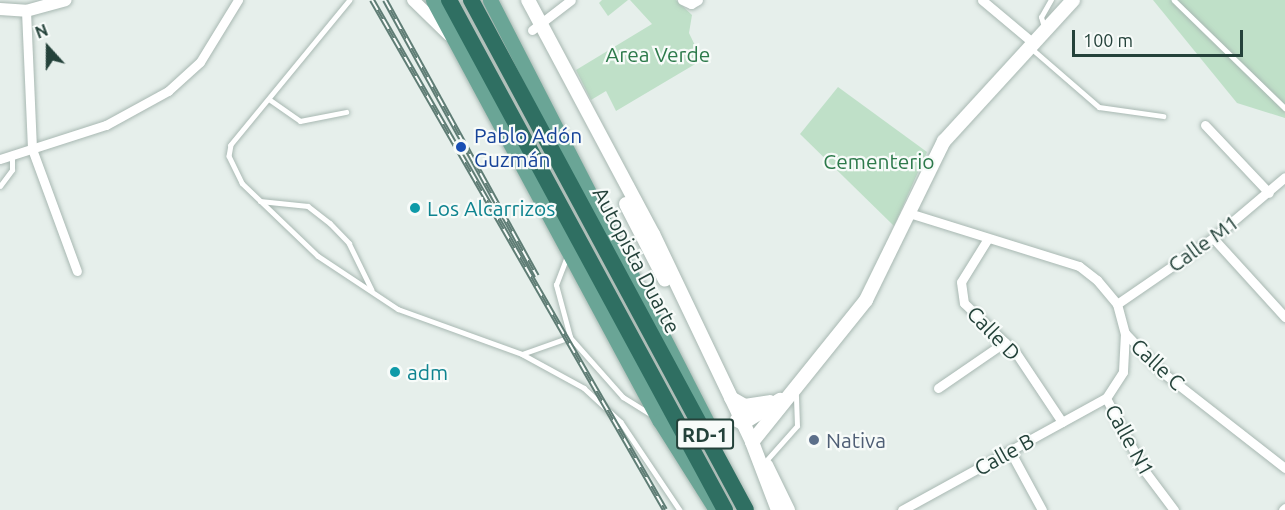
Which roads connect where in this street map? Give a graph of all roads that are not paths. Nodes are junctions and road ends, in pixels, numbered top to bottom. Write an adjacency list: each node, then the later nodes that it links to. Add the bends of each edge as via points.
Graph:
1 (66, 0): 20 (street)
2 (238, 0): 30 (street, via 200,62 168,91 105,125)
3 (350, 0): 25 (lane)
4 (413, 0): 23 (street)
5 (433, 0): 23 (main road)
6 (449, 0): 62 (highway, Autopista Duarte / RD-1)
7 (471, 0): 63 (highway, Autopista Duarte / RD-1)
8 (490, 0): 63 (main road)
9 (519, 0): 21 (main road)
10 (528, 0): 21 (main road)
11 (572, 0): 21 (street)
12 (682, 0): 13 (street, via 692,4)
13 (698, 0)
14 (982, 0): 18 (street)
15 (1051, 0): 22 (lane, via 1041,17)
16 (1073, 0): 22 (main road)
17 (1174, 0): 26 (lane)
18 (994, 4): 24 (street)
19 (0, 9): 20 (street)
20 (26, 11): 30 (street)
21 (536, 27): 51 (main road, via 653,234); 55 (main road)
22 (1045, 30): 24 (main road)
23 (457, 43): 40 (main road)
24 (1031, 44): 28 (lane, via 1092,103); 37 (main road, via 944,141)
25 (269, 99): 27 (lane, via 300,121); 36 (lane, via 231,145 229,156 242,183)
26 (1285, 108)
27 (346, 112)
28 (1164, 116)
29 (1204, 125): 35 (street)
30 (32, 149): 31 (street); 41 (street)
31 (12, 155): 32 (street); 34 (lane, via 12,170)
32 (0, 159)
33 (1285, 177): 35 (street, Calle M1)
34 (0, 186)
35 (1269, 192): 38 (street, Calle M1)
36 (260, 201): 42 (lane, via 318,256); 42 (lane, via 308,206 330,223 349,243)
37 (909, 213): 39 (street, Calle C); 50 (main road, via 867,300)
38 (1213, 238): 43 (street, Calle M1); 44 (street)
39 (987, 240): 43 (street, Calle C, via 1079,266); 47 (street, Calle D, via 960,293)
40 (571, 252): 46 (lane, via 556,285); 53 (main road)
41 (77, 271)
42 (372, 290): 48 (lane, via 398,309)
43 (1117, 304): 45 (street, Calle C)
44 (1285, 317)
45 (1125, 333): 52 (street, Calle N1, via 1124,372); 59 (street, Calle C, via 1162,372)
46 (570, 338): 48 (lane); 53 (lane, via 623,397)
47 (1005, 342): 49 (street); 54 (street, Calle D)
48 (522, 354): 60 (lane, via 558,370 606,405)
49 (938, 388)
50 (792, 391): 51 (main road, via 755,406); 55 (main road); 56 (main road); 58 (lane, via 797,426)
51 (731, 398): 55 (main road)
52 (1106, 398): 54 (street, Calle B); 68 (street, Calle N1, via 1144,470)
53 (660, 421): 61 (main road)
54 (1062, 422): 57 (street, Calle B)
55 (743, 423): 56 (main road)
56 (752, 442): 58 (street); 64 (main road)
57 (1010, 451): 66 (street, Calle B); 67 (street)
58 (765, 462): 65 (street)
59 (1285, 468)
60 (680, 510)
61 (717, 510)
62 (725, 510)
63 (748, 510)
64 (778, 510)
65 (789, 510)
66 (902, 510)
67 (1042, 510)
68 (1174, 510)

